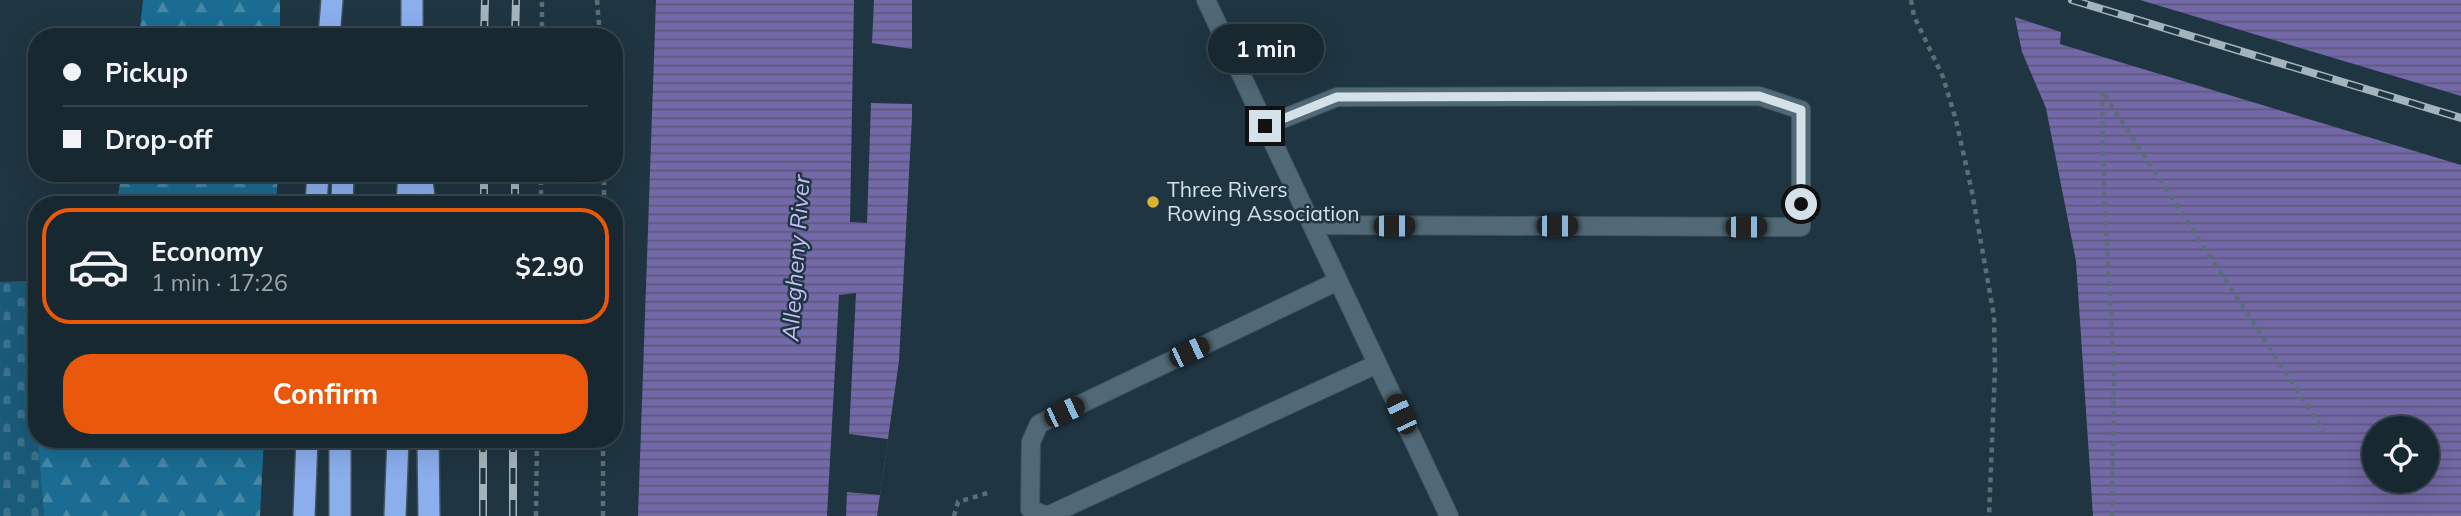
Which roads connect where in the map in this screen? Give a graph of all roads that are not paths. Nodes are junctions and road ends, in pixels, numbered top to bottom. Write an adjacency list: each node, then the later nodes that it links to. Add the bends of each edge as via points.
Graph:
1 (332, 0): 5 (highway)
2 (344, 0): 6 (highway)
3 (412, 0): 7 (highway)
4 (1206, 0): 8 (street)
5 (330, 28)
6 (344, 28)
7 (412, 28)
8 (1265, 126): 9 (street); 9 (street, via 1337,97 1759,96 1801,110 1801,227)
9 (1312, 225): 10 (street)
10 (1338, 281): 11 (street); 20 (street, via 1039,424 1031,442 1030,509)
11 (1377, 364): 20 (street); 21 (street)
12 (307, 448): 16 (highway)
13 (341, 448): 17 (highway)
14 (398, 448): 18 (highway)
15 (428, 448): 19 (highway)
16 (304, 516)
17 (340, 516)
18 (395, 516)
19 (429, 516)
20 (1047, 516)
21 (1449, 516)

